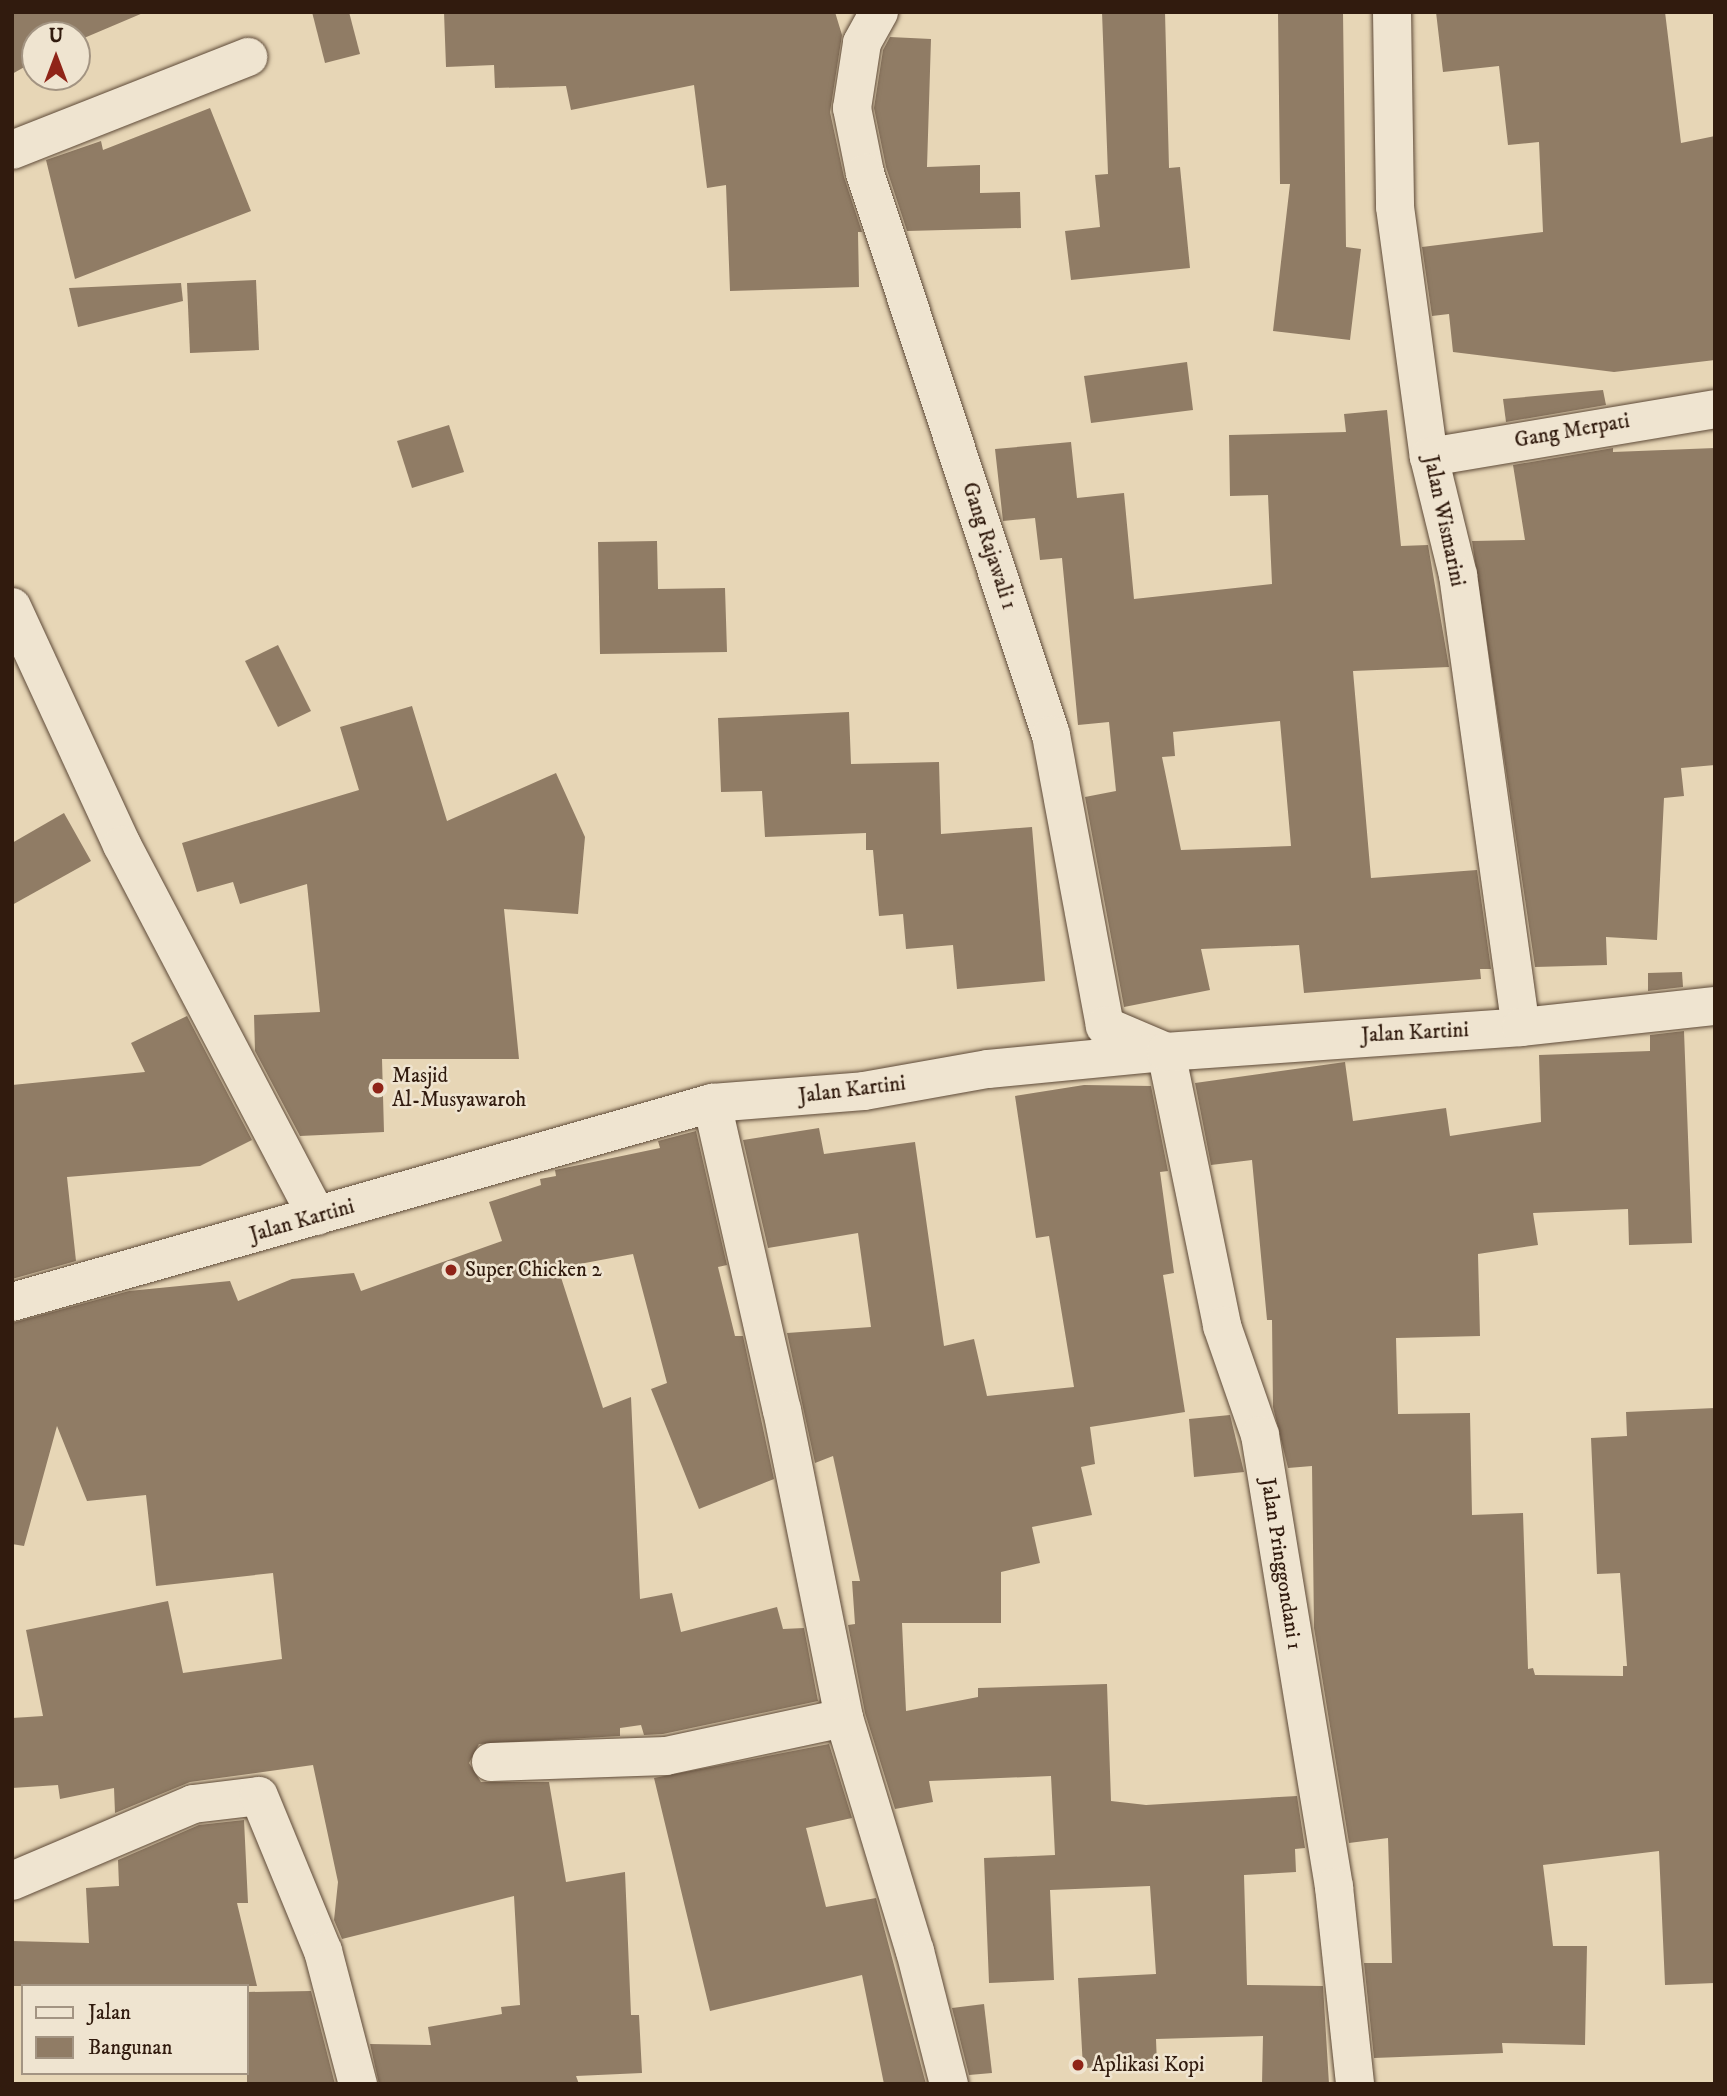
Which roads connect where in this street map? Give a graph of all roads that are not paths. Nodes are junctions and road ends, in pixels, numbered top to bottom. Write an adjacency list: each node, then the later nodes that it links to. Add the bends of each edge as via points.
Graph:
1 (879, 12): 10 (street, Gang Rajawali 1, via 863,43 852,108 865,173 1051,735 1105,1026)
2 (1392, 12): 6 (street, Jalan Wismarini, via 1395,207)
3 (248, 57): 4 (street)
4 (12, 150)
5 (1715, 409): 6 (street, Gang Merpati)
6 (1429, 457): 9 (street, Jalan Wismarini, via 1458,575)
7 (12, 607): 12 (street, via 122,845)
8 (1715, 1006): 9 (street, Jalan Kartini)
9 (1521, 1027): 10 (street, Jalan Kartini)
10 (1166, 1052): 11 (street, Jalan Kartini, via 988,1069 864,1091); 19 (street, Jalan Pringgondani 1, via 1222,1326 1260,1435 1335,1887)
11 (712, 1103): 12 (street, Jalan Kartini); 14 (street, via 782,1410)
12 (317, 1216): 13 (street, Jalan Kartini)
13 (12, 1302)
14 (844, 1718): 15 (street, via 666,1756); 18 (street, via 915,1951)
15 (491, 1762)
16 (12, 1881): 17 (street, via 193,1804 259,1796 323,1951)
17 (358, 2084)
18 (949, 2084)
19 (1355, 2084)

